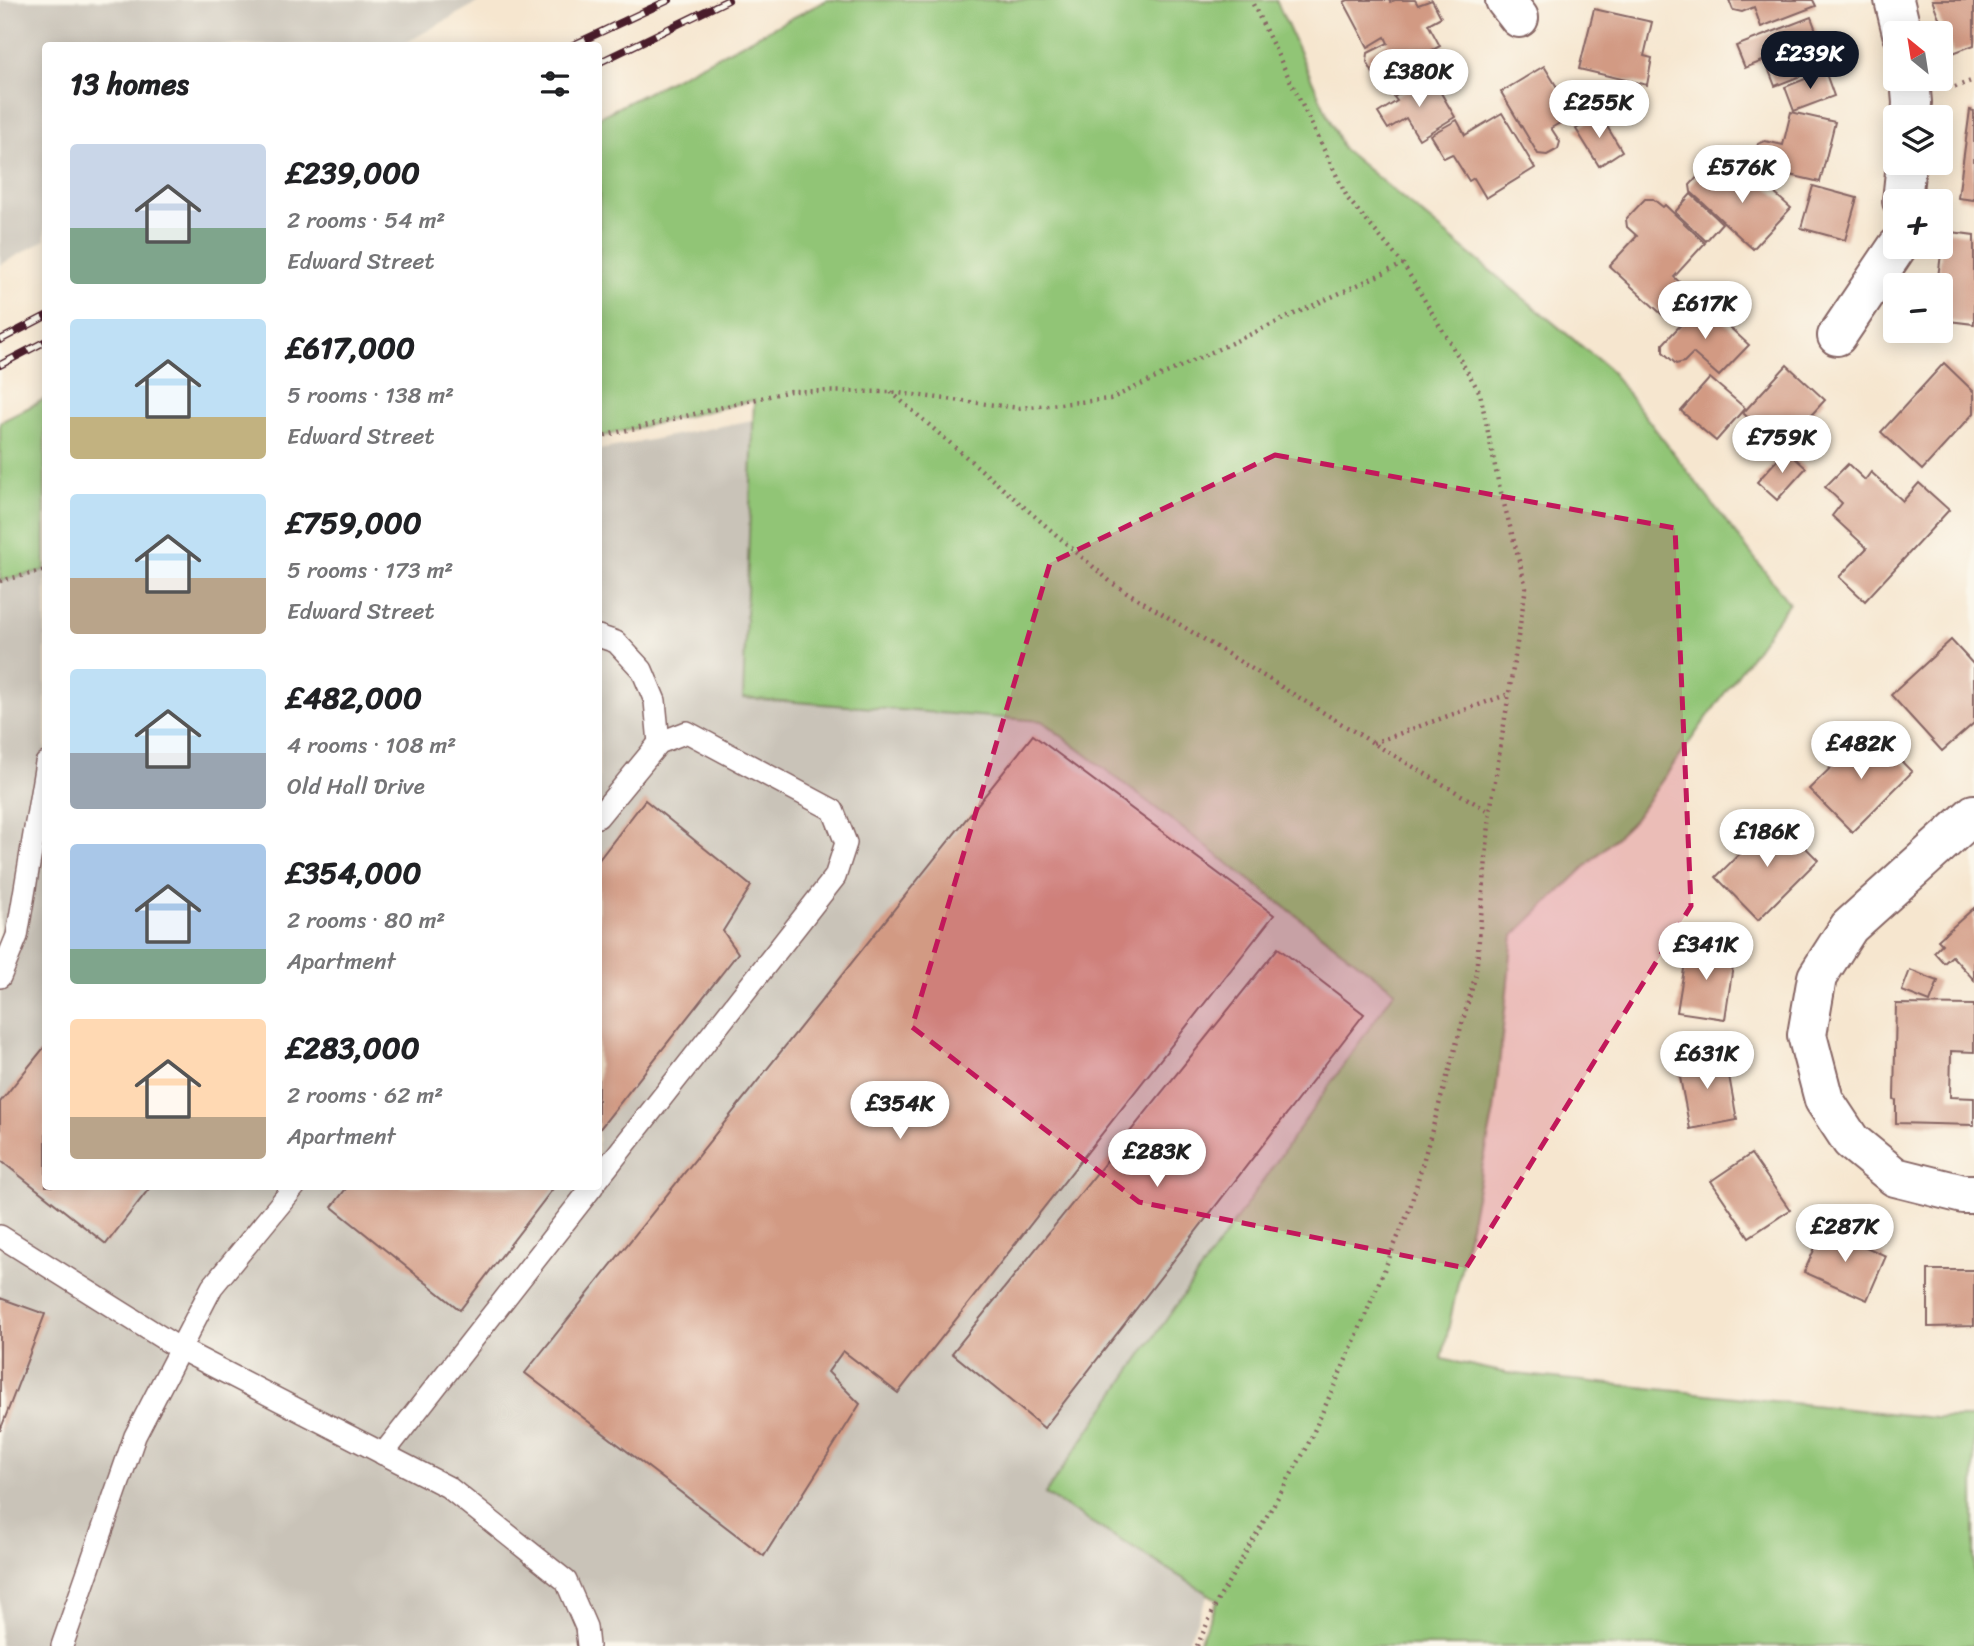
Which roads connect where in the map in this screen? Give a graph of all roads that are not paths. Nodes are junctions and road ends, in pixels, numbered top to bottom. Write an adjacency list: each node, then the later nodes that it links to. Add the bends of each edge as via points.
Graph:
1 (1894, 0): 2 (street)
2 (1899, 21)
3 (1889, 259): 4 (street)
4 (1837, 336)
5 (602, 637): 6 (lane, via 615,642 642,670 655,701)
6 (659, 743): 8 (lane); 11 (lane, via 687,732 833,810 846,843 835,877)
7 (42, 787): 10 (lane, via 17,936)
8 (602, 812)
9 (1974, 814): 14 (street, via 1849,927 1817,977 1807,1035 1824,1100 1851,1141 1895,1177)
10 (0, 977)
11 (602, 1175)
12 (292, 1190): 16 (lane, via 212,1287)
13 (590, 1190): 17 (lane)
14 (1974, 1194)
15 (0, 1236): 16 (lane)
16 (180, 1349): 17 (lane); 18 (lane, via 135,1436)
17 (383, 1454): 19 (lane, via 448,1488 566,1581 586,1627)
18 (62, 1646)
19 (588, 1646)

